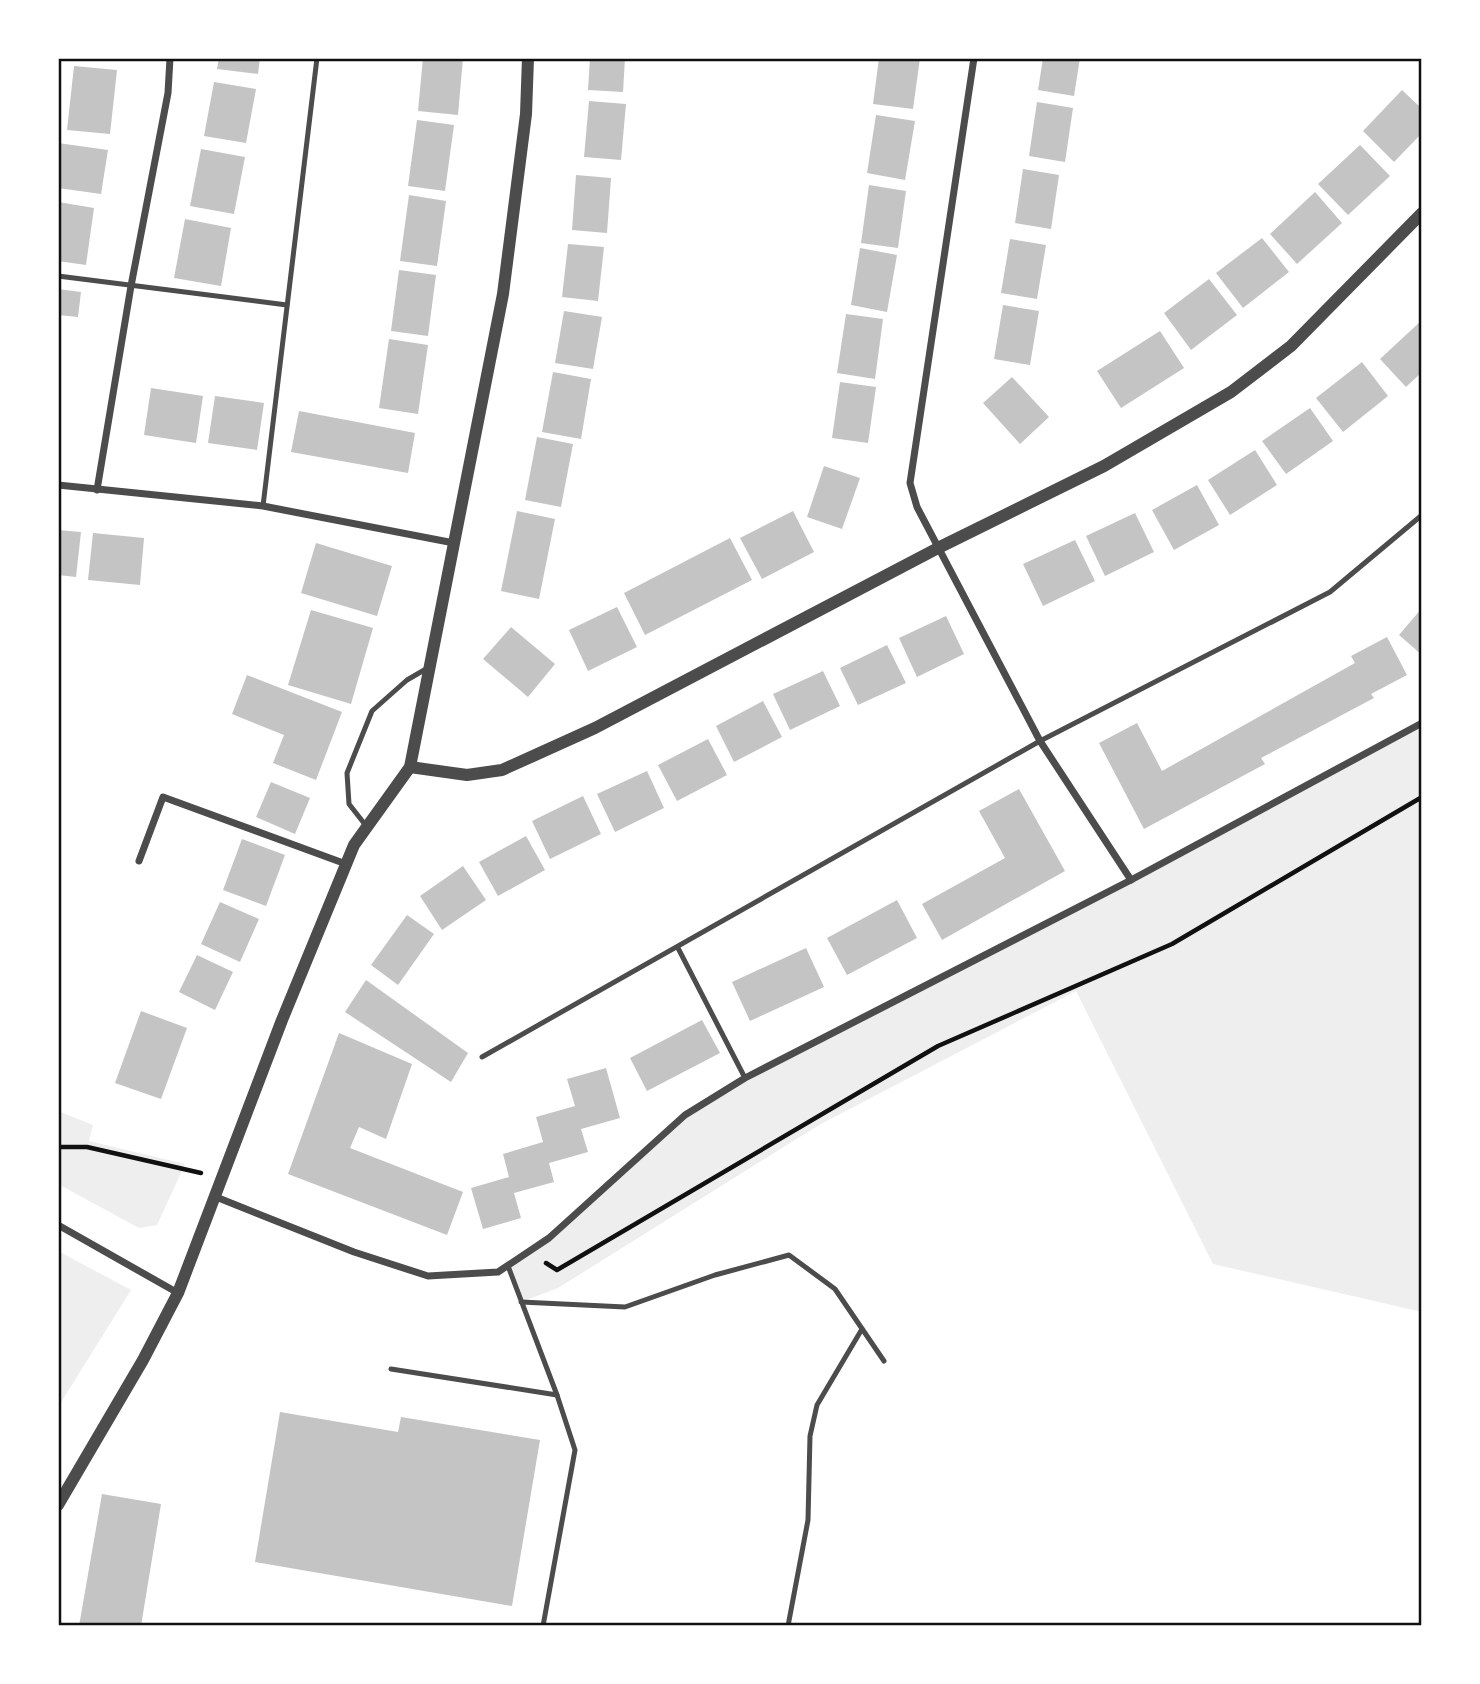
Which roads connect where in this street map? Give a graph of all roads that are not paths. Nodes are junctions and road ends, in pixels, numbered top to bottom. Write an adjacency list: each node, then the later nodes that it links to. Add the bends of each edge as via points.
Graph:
1 (170, 58): 7 (street, via 168,93)
2 (317, 58): 8 (lane)
3 (528, 58): 13 (street, via 526,114 503,293)
4 (974, 58): 14 (street, via 910,483 916,508)
5 (1422, 213): 14 (street, via 1290,346 1231,393 1104,466)
6 (58, 276): 7 (lane)
7 (131, 286): 8 (lane); 10 (street)
8 (287, 305): 11 (lane)
9 (58, 485): 10 (street)
10 (97, 490): 11 (street)
11 (262, 506): 13 (street)
12 (1422, 515): 17 (lane, via 1330,592)
13 (454, 543): 15 (street)
14 (940, 547): 17 (street); 18 (street, via 595,728 502,770 467,775)
15 (430, 667): 18 (street); 19 (lane, via 372,710 351,762 349,804)
16 (1422, 723): 22 (street)
17 (1040, 741): 22 (street); 23 (lane)
18 (410, 767): 19 (street)
19 (367, 827): 21 (street)
20 (139, 861): 21 (street, via 163,797)
21 (346, 864): 26 (street)
22 (1131, 880): 25 (street)
23 (677, 948): 24 (lane); 25 (lane)
24 (482, 1057)
25 (745, 1078): 28 (street, via 685,1115 549,1238)
26 (216, 1197): 28 (street, via 428,1276 498,1272); 29 (street)
27 (58, 1225): 29 (street)
28 (508, 1266): 30 (lane)
29 (178, 1293): 35 (street)
30 (521, 1302): 31 (lane, via 625,1307 789,1255 835,1289); 34 (lane)
31 (862, 1329): 32 (lane); 37 (lane, via 837,1368 810,1436 808,1520)
32 (884, 1361)
33 (391, 1369): 34 (lane)
34 (557, 1395): 36 (lane, via 575,1450)
35 (58, 1505)
36 (543, 1626)
37 (788, 1626)

